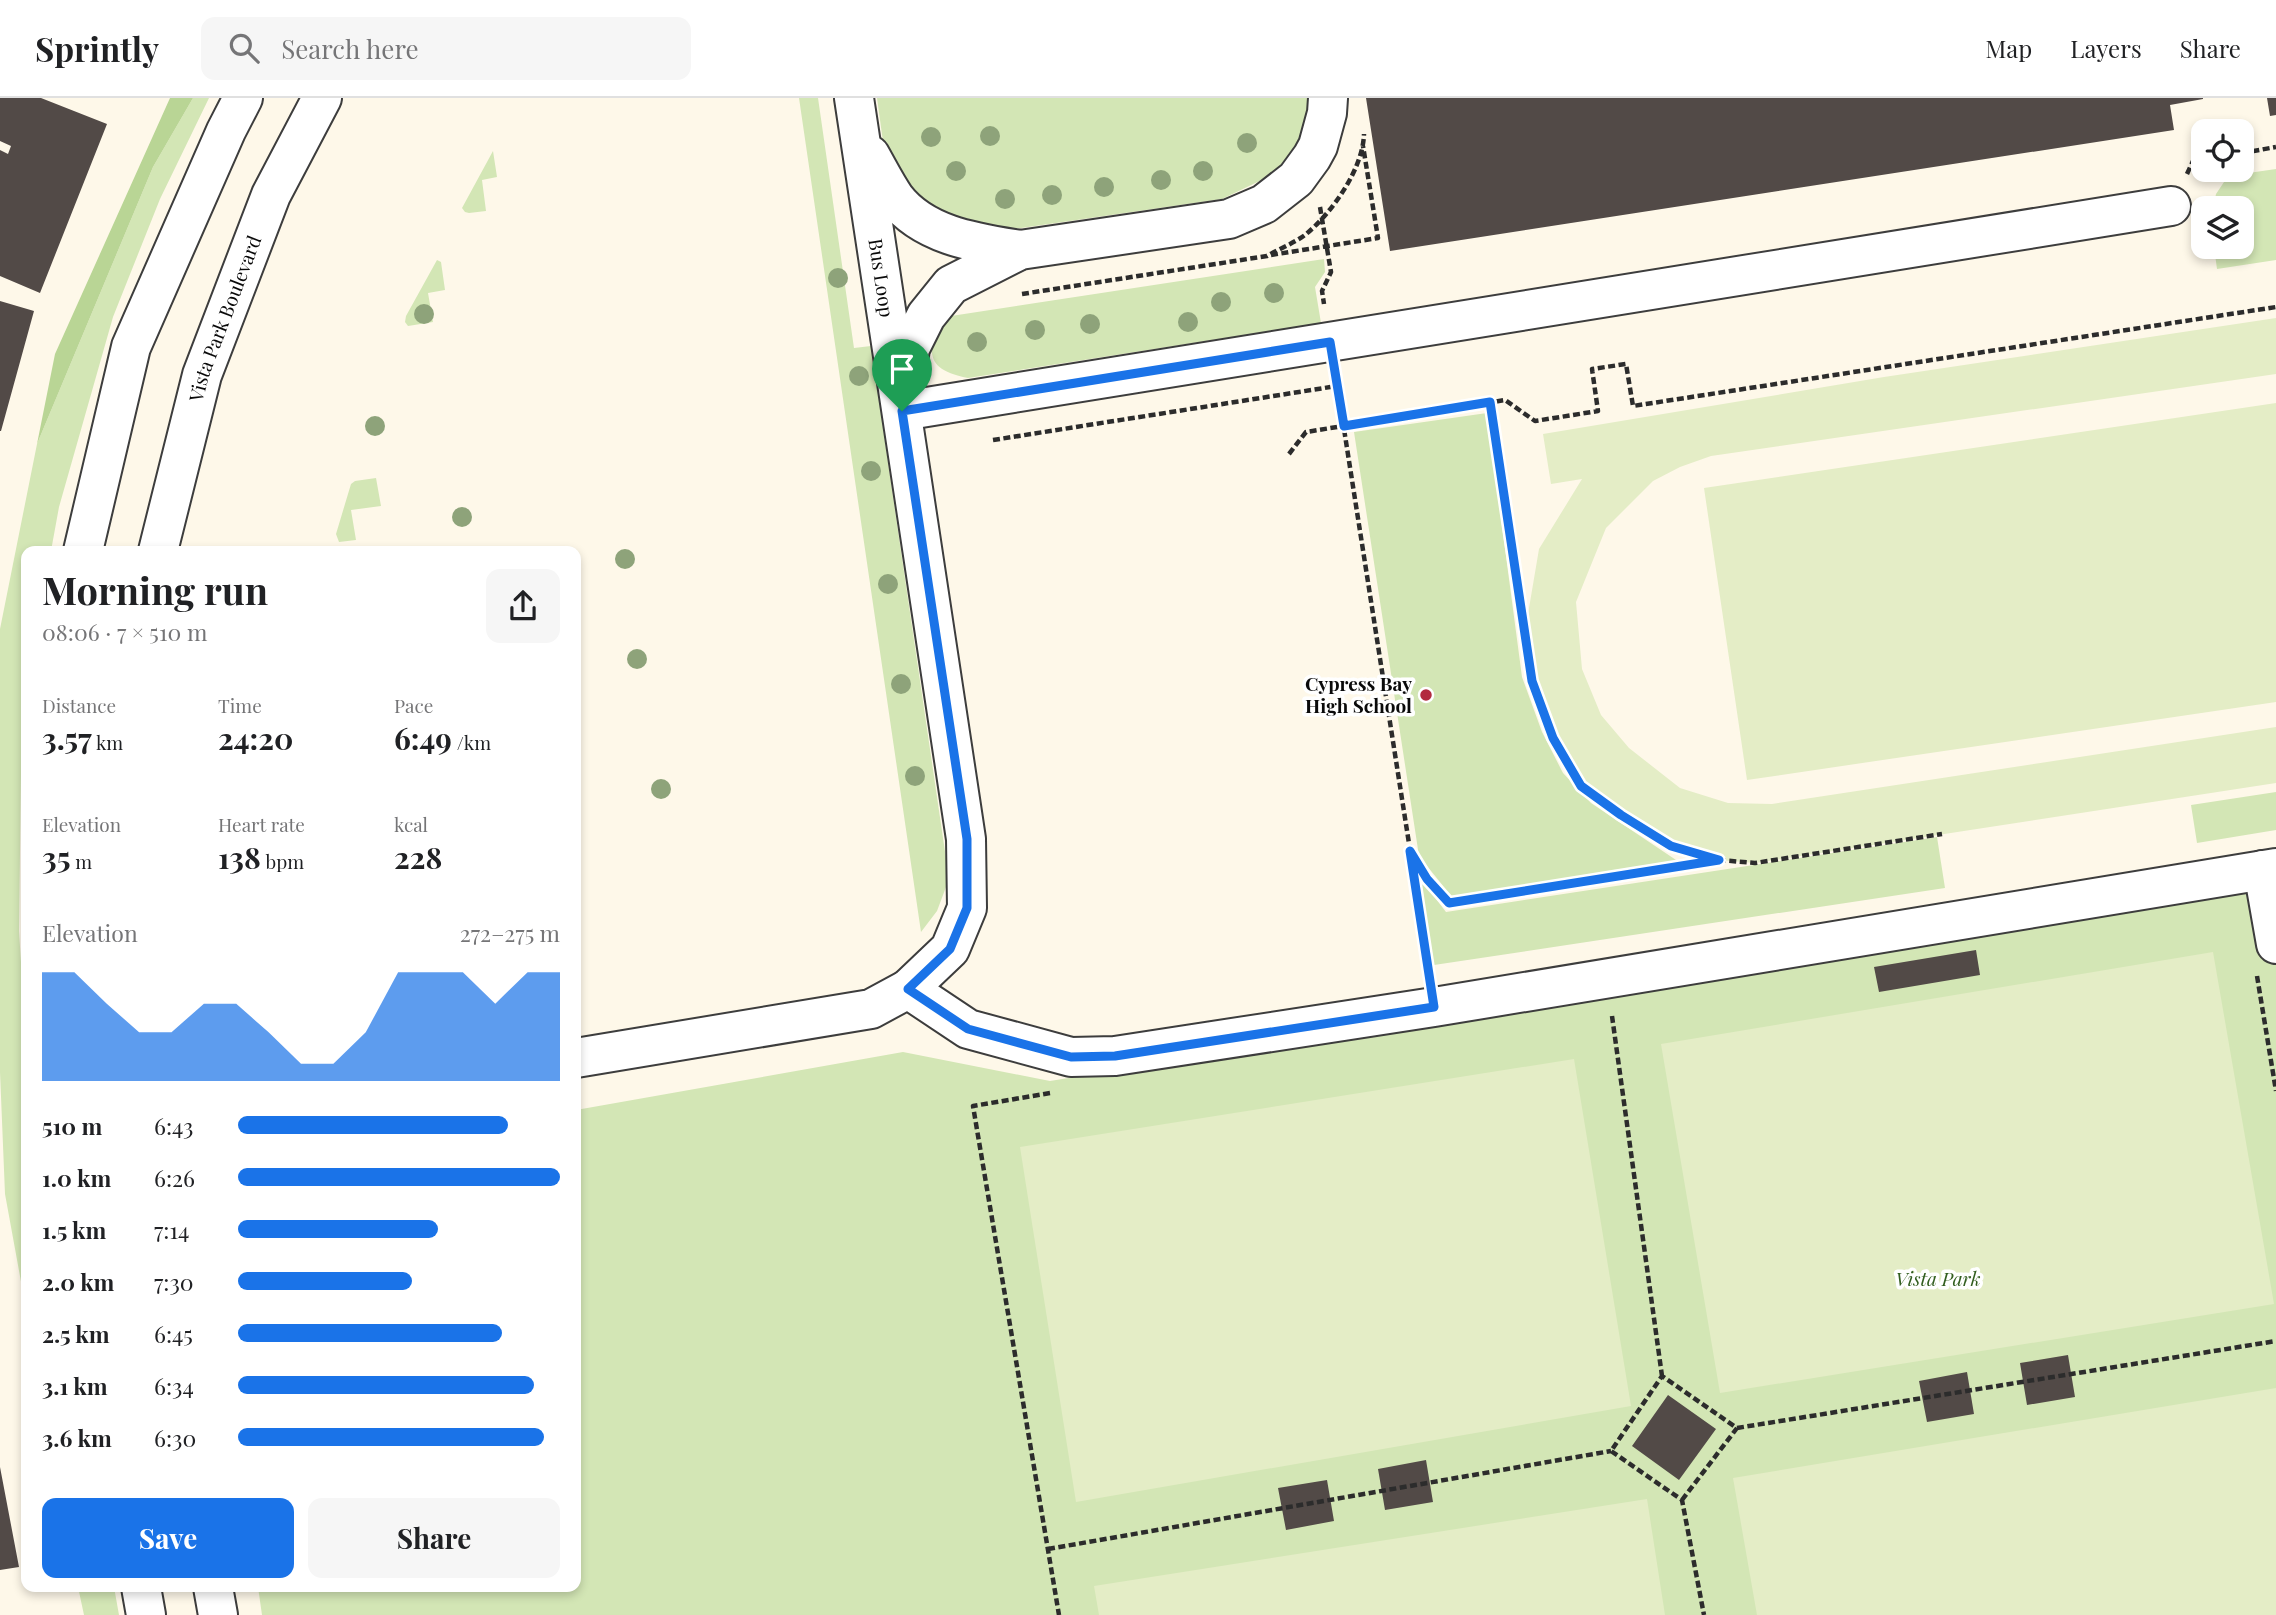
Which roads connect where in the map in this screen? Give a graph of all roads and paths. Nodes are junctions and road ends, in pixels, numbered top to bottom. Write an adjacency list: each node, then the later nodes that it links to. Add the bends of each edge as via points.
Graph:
1 (243, 98): 22 (street, via 131,347)
2 (322, 98): 23 (street, Vista Park Boulevard, via 271,195 202,375)
3 (854, 98): 5 (street, Bus Loop)
4 (1328, 98): 9 (street, Bus Loop)
5 (860, 138): 12 (street, Bus Loop, via 897,200 920,220 973,242); 18 (street, Bus Loop)
6 (1363, 146): 11 (path, via 1378,238)
7 (2276, 147): 8 (path)
8 (2254, 151)
9 (1312, 157): 11 (path); 12 (street, Bus Loop, via 1296,179 1264,204 1229,219)
10 (2171, 206): 15 (street)
11 (1326, 246): 13 (path); 15 (path, via 1331,272 1322,291)
12 (1020, 250): 18 (street, Bus Loop, via 951,285 926,316 910,348)
13 (1267, 256)
14 (2276, 307): 17 (path, via 1633,406 1626,364 1591,369 1598,411 1535,421 1505,400)
15 (1330, 342): 16 (path); 18 (street)
16 (1337, 386): 19 (path); 20 (path)
17 (1490, 402): 19 (path); 26 (path, via 1532,681 1553,738 1581,786 1671,846)
18 (902, 411): 29 (street, via 967,839 967,908 950,949)
19 (1344, 426): 21 (path, via 1306,432); 25 (path)
20 (993, 440)
21 (1289, 453)
22 (84, 546)
23 (159, 546)
24 (1942, 834): 26 (path, via 1755,863)
25 (1410, 851): 26 (path, via 1449,903); 31 (path)
26 (1719, 860)
27 (2270, 869): 28 (street); 31 (street)
28 (2276, 944)
29 (908, 989): 31 (street, via 968,1029 1071,1057 1115,1056); 32 (street, via 871,1009)
30 (1610, 1003): 35 (path)
31 (1434, 1007)
32 (581, 1057)
33 (974, 1114): 39 (path)
34 (2276, 1341): 36 (path)
35 (1662, 1376): 36 (path); 37 (path)
36 (1737, 1428): 38 (path)
37 (1611, 1451): 38 (path); 39 (path)
38 (1682, 1500): 45 (path)
39 (1048, 1549): 44 (path)
40 (142, 1592): 42 (street)
41 (215, 1592): 43 (street)
42 (146, 1615)
43 (218, 1615)
44 (1059, 1615)
45 (1704, 1615)

